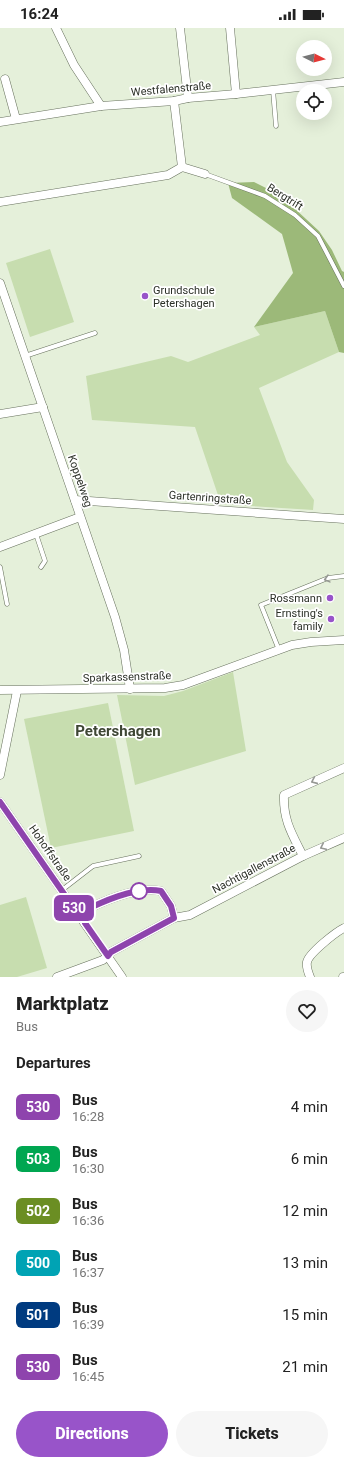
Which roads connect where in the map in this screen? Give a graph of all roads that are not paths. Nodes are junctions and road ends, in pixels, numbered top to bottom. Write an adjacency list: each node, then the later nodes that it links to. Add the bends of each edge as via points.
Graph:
1 (56, 28): 10 (street, via 74,66)
2 (180, 28): 8 (street)
3 (230, 28): 7 (street)
4 (5, 79): 11 (street)
5 (344, 82): 6 (street, Westfalenstraße)
6 (273, 90): 7 (street, Westfalenstraße); 13 (lane)
7 (236, 94): 8 (street, Westfalenstraße)
8 (188, 98): 9 (street, Westfalenstraße)
9 (174, 101): 10 (street, Westfalenstraße); 14 (street)
10 (101, 106): 11 (street, Westfalenstraße)
11 (16, 119): 12 (street, Westfalenstraße)
12 (0, 122)
13 (276, 126)
14 (182, 167): 15 (street, Bergtrift); 16 (street, via 168,175)
15 (204, 174): 18 (lane, Bergtrift, via 265,196 296,215 318,236)
16 (0, 202)
17 (0, 283): 20 (street, Koppelweg)
18 (344, 286)
19 (95, 333): 20 (lane)
20 (25, 356): 21 (street, Koppelweg)
21 (43, 407): 22 (street); 23 (street, Koppelweg)
22 (0, 414)
23 (75, 500): 24 (street, Koppelweg); 25 (street, Gartenringstraße)
24 (80, 517): 26 (street); 34 (street, Koppelweg, via 115,617 124,650)
25 (344, 518)
26 (36, 534): 27 (street); 29 (lane, via 45,561)
27 (0, 547)
28 (0, 567): 31 (lane)
29 (41, 567)
30 (344, 576): 33 (lane, one-way to 33, via 328,578 261,605)
31 (7, 604)
32 (344, 640): 33 (street, Sparkassenstraße, via 312,642)
33 (279, 650): 34 (street, Sparkassenstraße, via 183,685)
34 (130, 689): 36 (street, Sparkassenstraße)
35 (0, 690): 36 (street, Sparkassenstraße)
36 (17, 690): 38 (street)
37 (344, 768): 42 (street, one-way to 42, via 284,795 283,809 287,824)
38 (0, 775)
39 (0, 802): 43 (street, Hohoffstraße)
40 (344, 838): 42 (street, Nachtigallenstraße, one-way to 42)
41 (140, 856): 43 (lane, via 93,866)
42 (303, 856): 45 (street, Nachtigallenstraße, via 190,915)
43 (62, 890): 44 (street, Hohoffstraße)
44 (78, 914): 45 (street, via 118,897 152,889 161,891 171,906); 47 (street, Hohoffstraße)
45 (174, 918): 47 (street, Nachtigallenstraße)
46 (344, 928): 50 (street, via 309,957 306,965)
47 (108, 956): 48 (street, Nachtigallenstraße); 49 (street, Hohoffstraße)
48 (57, 977)
49 (122, 977)
50 (310, 977)

